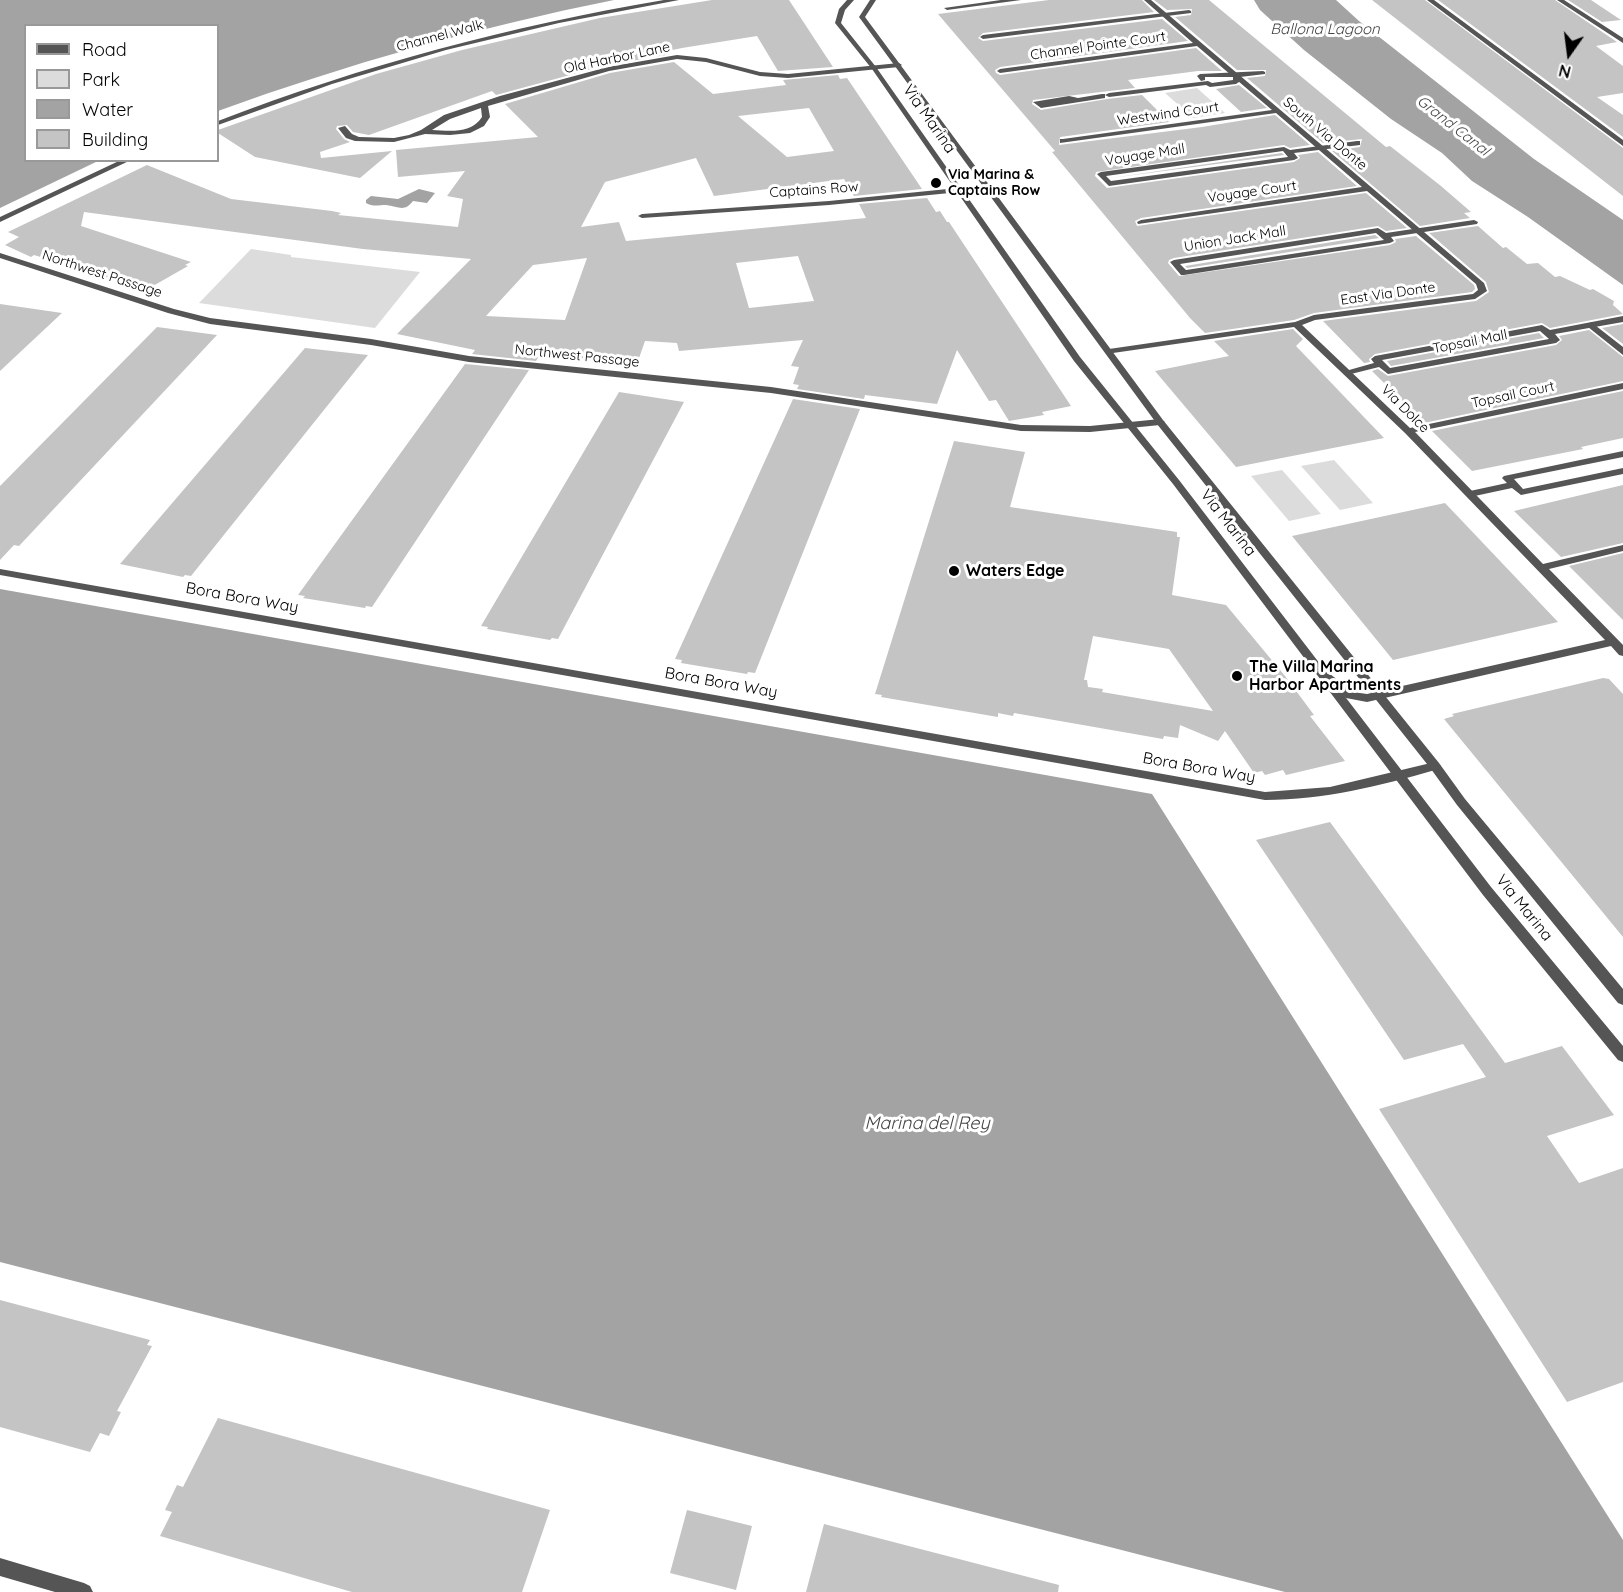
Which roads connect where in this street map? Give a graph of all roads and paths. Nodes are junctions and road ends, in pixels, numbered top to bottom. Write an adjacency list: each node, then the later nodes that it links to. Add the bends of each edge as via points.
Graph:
1 (676, 0): 22 (street, Channel Walk, via 453,46 346,76)
2 (851, 0): 15 (street, Via Marina, via 842,9 838,23)
3 (873, 0): 14 (street, Via Marina, via 862,17)
4 (1018, 0): 8 (street)
5 (1147, 0): 10 (street, South Via Donte)
6 (1430, 0): 27 (street)
7 (1560, 0): 12 (street)
8 (947, 9)
9 (1189, 12): 10 (street)
10 (1165, 15): 11 (street); 13 (street, South Via Donte)
11 (983, 37)
12 (1623, 41)
13 (1200, 44): 16 (street, Channel Pointe Court); 18 (street, South Via Donte)
14 (899, 65): 15 (street, Old Harbor Lane); 31 (street, Via Marina)
15 (874, 68): 20 (street, Old Harbor Lane, via 788,76 677,57 608,69); 33 (street, Via Marina)
16 (1000, 71)
17 (1263, 73): 18 (street)
18 (1237, 76): 19 (street, via 1236,82 1183,84); 21 (street, South Via Donte)
19 (1075, 99)
20 (484, 104): 24 (street, Old Harbor Lane, via 447,117); 24 (street, Old Harbor Lane, via 486,117 476,129)
21 (1277, 111): 25 (street, Westwind Court); 28 (street, South Via Donte)
22 (219, 123)
23 (342, 128): 24 (street, Old Harbor Lane, via 349,136 370,140 394,140)
24 (424, 132)
25 (1063, 141)
26 (1357, 143): 28 (street, Voyage Mall)
27 (1623, 144)
28 (1320, 148): 29 (street, Voyage Mall); 32 (street, South Via Donte)
29 (1288, 152): 29 (street, Voyage Mall, via 1294,158 1109,184 1101,174 1284,149)
30 (124, 162): 35 (street)
31 (987, 187): 33 (street, Captains Row); 46 (street, Via Marina)
32 (1368, 188): 36 (street, Voyage Court); 38 (street, South Via Donte)
33 (958, 190): 34 (street, Captains Row, via 829,204); 52 (street, Via Marina, via 1077,359)
34 (642, 216)
35 (0, 220)
36 (1141, 222)
37 (1474, 222): 38 (street, Union Jack Mall)
38 (1418, 230): 39 (street, Union Jack Mall); 41 (street, South Via Donte, via 1480,283)
39 (1384, 236): 39 (street, Union Jack Mall, via 1390,241 1184,273 1174,262 1378,230)
40 (0, 255): 52 (street, Northwest Passage, via 210,321 469,359 771,390 1022,428 1090,429)
41 (1483, 291): 43 (street, East Via Donte, via 1475,296 1314,318)
42 (1623, 319): 44 (street, Topsail Mall)
43 (1296, 324): 46 (street); 49 (street, Via Dolce)
44 (1591, 325): 45 (street, Topsail Mall); 47 (street)
45 (1548, 333): 48 (street, Topsail Mall, via 1542,328 1375,359); 48 (street, Topsail Mall, via 1556,340 1388,371)
46 (1109, 352): 51 (street, Via Marina)
47 (1623, 352)
48 (1381, 364): 49 (street, Topsail Mall)
49 (1347, 372): 53 (street, Via Dolce)
50 (1623, 386): 53 (street, Topsail Court)
51 (1160, 422): 52 (street, Northwest Passage); 64 (street, Via Marina)
52 (1131, 424): 63 (street, Via Marina)
53 (1408, 431): 57 (street, Via Dolce)
54 (1623, 454): 56 (street, via 1507,478)
55 (1623, 471): 56 (street, via 1521,492)
56 (1514, 484): 57 (street)
57 (1470, 494): 59 (street, Via Dolce)
58 (1623, 548): 59 (street)
59 (1541, 568): 61 (street, Via Dolce)
60 (0, 572): 66 (street, Bora Bora Way, via 1265,796 1310,795)
61 (1618, 641): 62 (street, Via Dolce); 64 (street)
62 (1623, 652)
63 (1326, 677): 64 (street, via 1350,694); 66 (street, Via Marina)
64 (1378, 696): 65 (street, Via Marina)
65 (1435, 766): 66 (street, Bora Bora Way); 67 (street, Via Marina)
66 (1400, 776): 68 (street, Via Marina, via 1487,891)
67 (1623, 999)
68 (1623, 1056)
69 (0, 1567): 70 (street)
70 (84, 1592)

